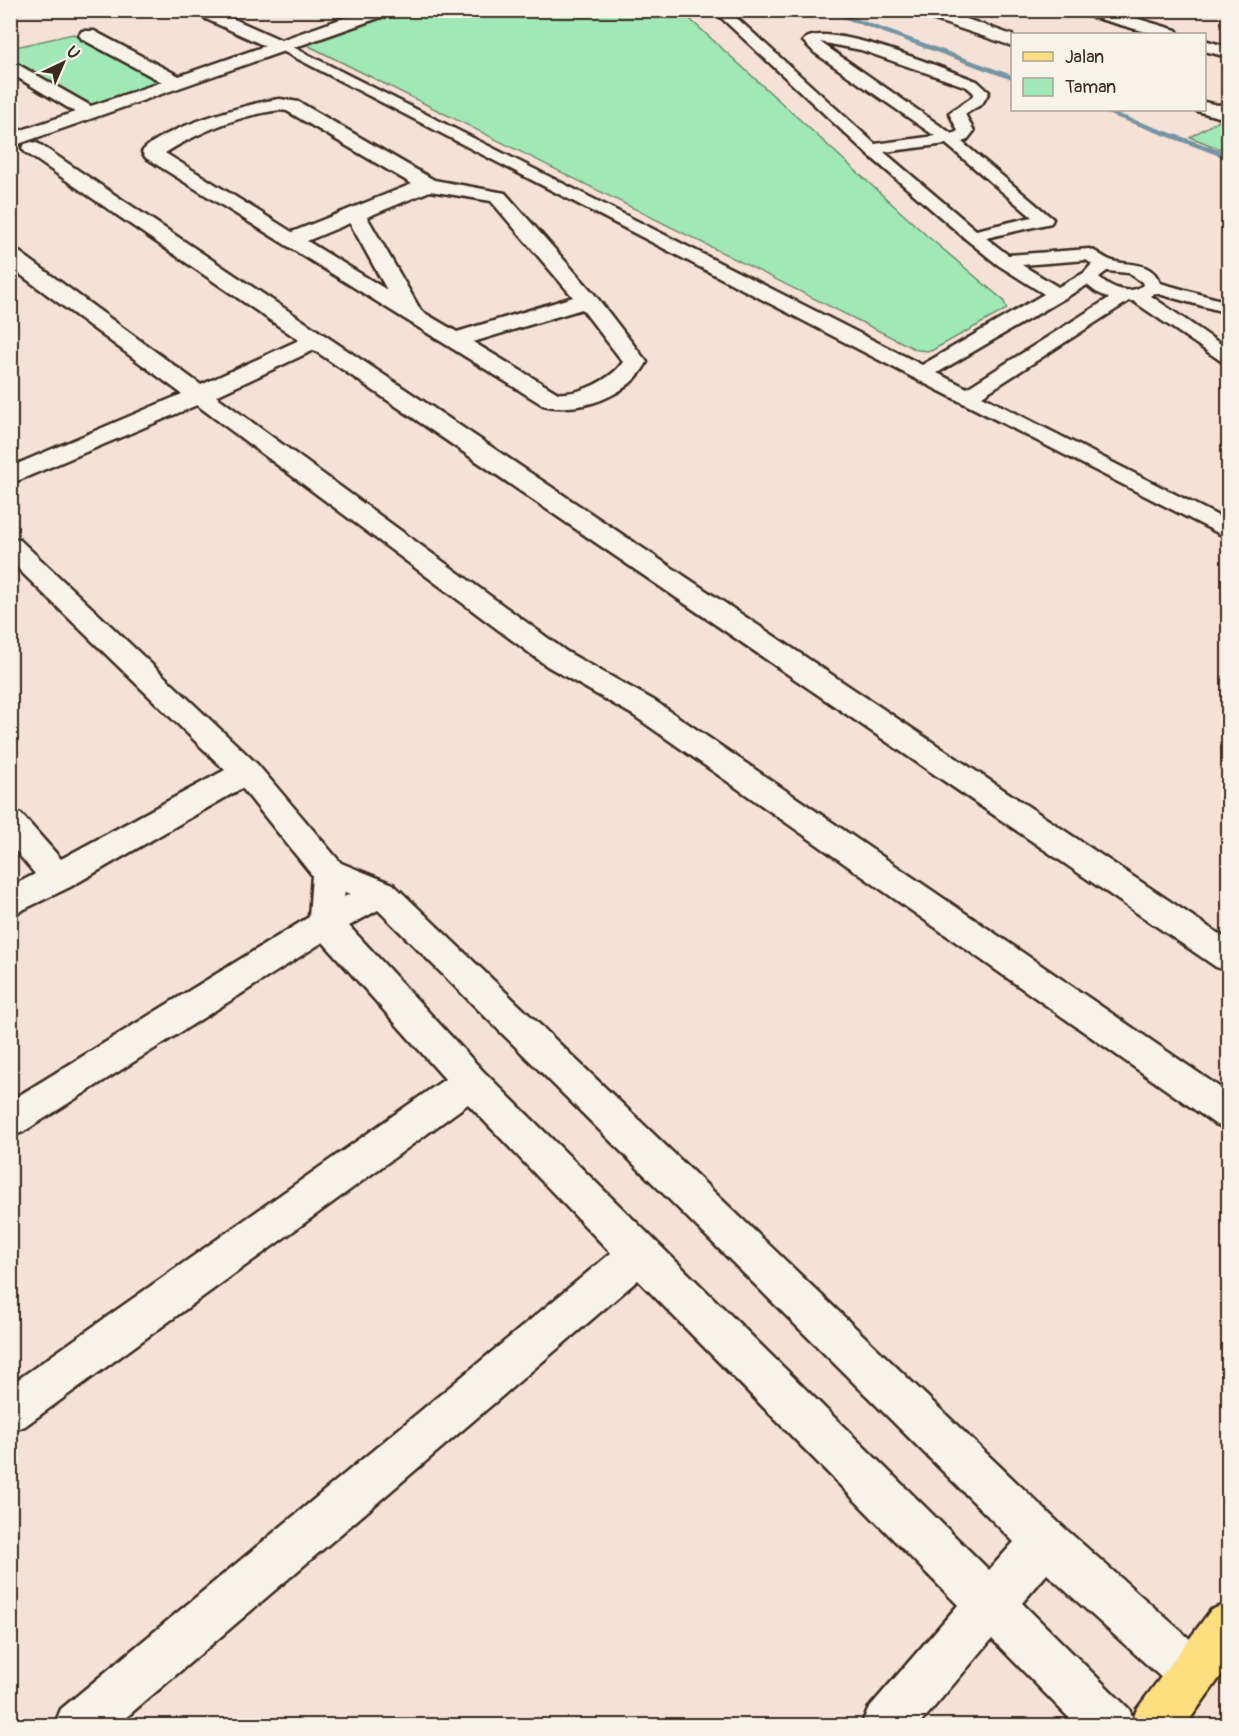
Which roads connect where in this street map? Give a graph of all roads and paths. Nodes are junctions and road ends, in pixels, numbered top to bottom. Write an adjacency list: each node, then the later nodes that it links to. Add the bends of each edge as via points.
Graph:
1 (344, 10): 7 (street)
2 (384, 10): 7 (street)
3 (719, 10): 25 (lane)
4 (923, 10): 10 (street)
5 (1088, 10): 8 (street)
6 (212, 15): 11 (street)
7 (361, 19): 11 (street)
8 (1167, 33)
9 (88, 35): 15 (street)
10 (1011, 41)
11 (285, 44): 15 (street); 44 (lane)
12 (1206, 46): 13 (street)
13 (1228, 52)
14 (10, 65): 20 (street)
15 (177, 82): 16 (street)
16 (151, 92): 17 (street); 20 (street)
17 (169, 103)
18 (1206, 108): 19 (street, via 1218,111)
19 (1228, 108)
20 (91, 114): 24 (street)
21 (187, 114): 22 (street)
22 (204, 124): 26 (street, via 284,103); 30 (street, via 153,154)
23 (949, 139): 23 (lane, via 820,50 810,41 826,36 848,41 977,87 982,92 977,101 957,113 966,133); 25 (lane); 28 (lane)
24 (21, 144): 41 (street)
25 (871, 149): 29 (lane)
26 (428, 185): 27 (street); 38 (street, via 477,190 498,197)
27 (355, 214): 30 (street); 40 (street)
28 (1045, 219): 29 (lane); 31 (lane)
29 (973, 236): 33 (lane)
30 (290, 240): 40 (street)
31 (1089, 254): 33 (lane); 34 (lane)
32 (10, 256): 45 (street)
33 (1004, 261): 37 (lane)
34 (1107, 266): 35 (lane, via 1097,268); 36 (lane, via 1133,268 1150,279)
35 (1090, 277): 36 (lane, via 1095,286 1108,293); 37 (lane)
36 (1138, 292): 39 (lane); 43 (lane); 46 (lane)
37 (1057, 294): 44 (lane)
38 (587, 300): 42 (street); 42 (street, via 635,362 626,375 575,400 552,400)
39 (1228, 308)
40 (412, 315): 42 (street)
41 (317, 340): 45 (street); 57 (street)
42 (456, 340)
43 (1228, 357)
44 (921, 374): 46 (lane)
45 (198, 396): 47 (street); 59 (street, via 557,659 644,708)
46 (967, 397): 48 (lane)
47 (10, 476)
48 (1228, 529)
49 (10, 546): 50 (street)
50 (246, 772): 52 (street); 53 (street)
51 (10, 822): 53 (street)
52 (329, 872): 54 (street); 56 (street)
53 (58, 878): 55 (street)
54 (381, 893): 56 (street); 63 (street)
55 (10, 903)
56 (326, 923): 58 (street); 60 (street)
57 (1228, 957)
58 (470, 1082): 61 (street); 62 (street)
59 (1228, 1113)
60 (10, 1121)
61 (639, 1254): 64 (street); 67 (street)
62 (10, 1411)
63 (1045, 1541): 64 (street); 66 (street)
64 (991, 1606): 68 (street); 69 (street)
65 (1228, 1627): 66 (main road)
66 (1192, 1673): 70 (main road)
67 (78, 1725)
68 (885, 1725)
69 (1112, 1725)
70 (1154, 1725)

